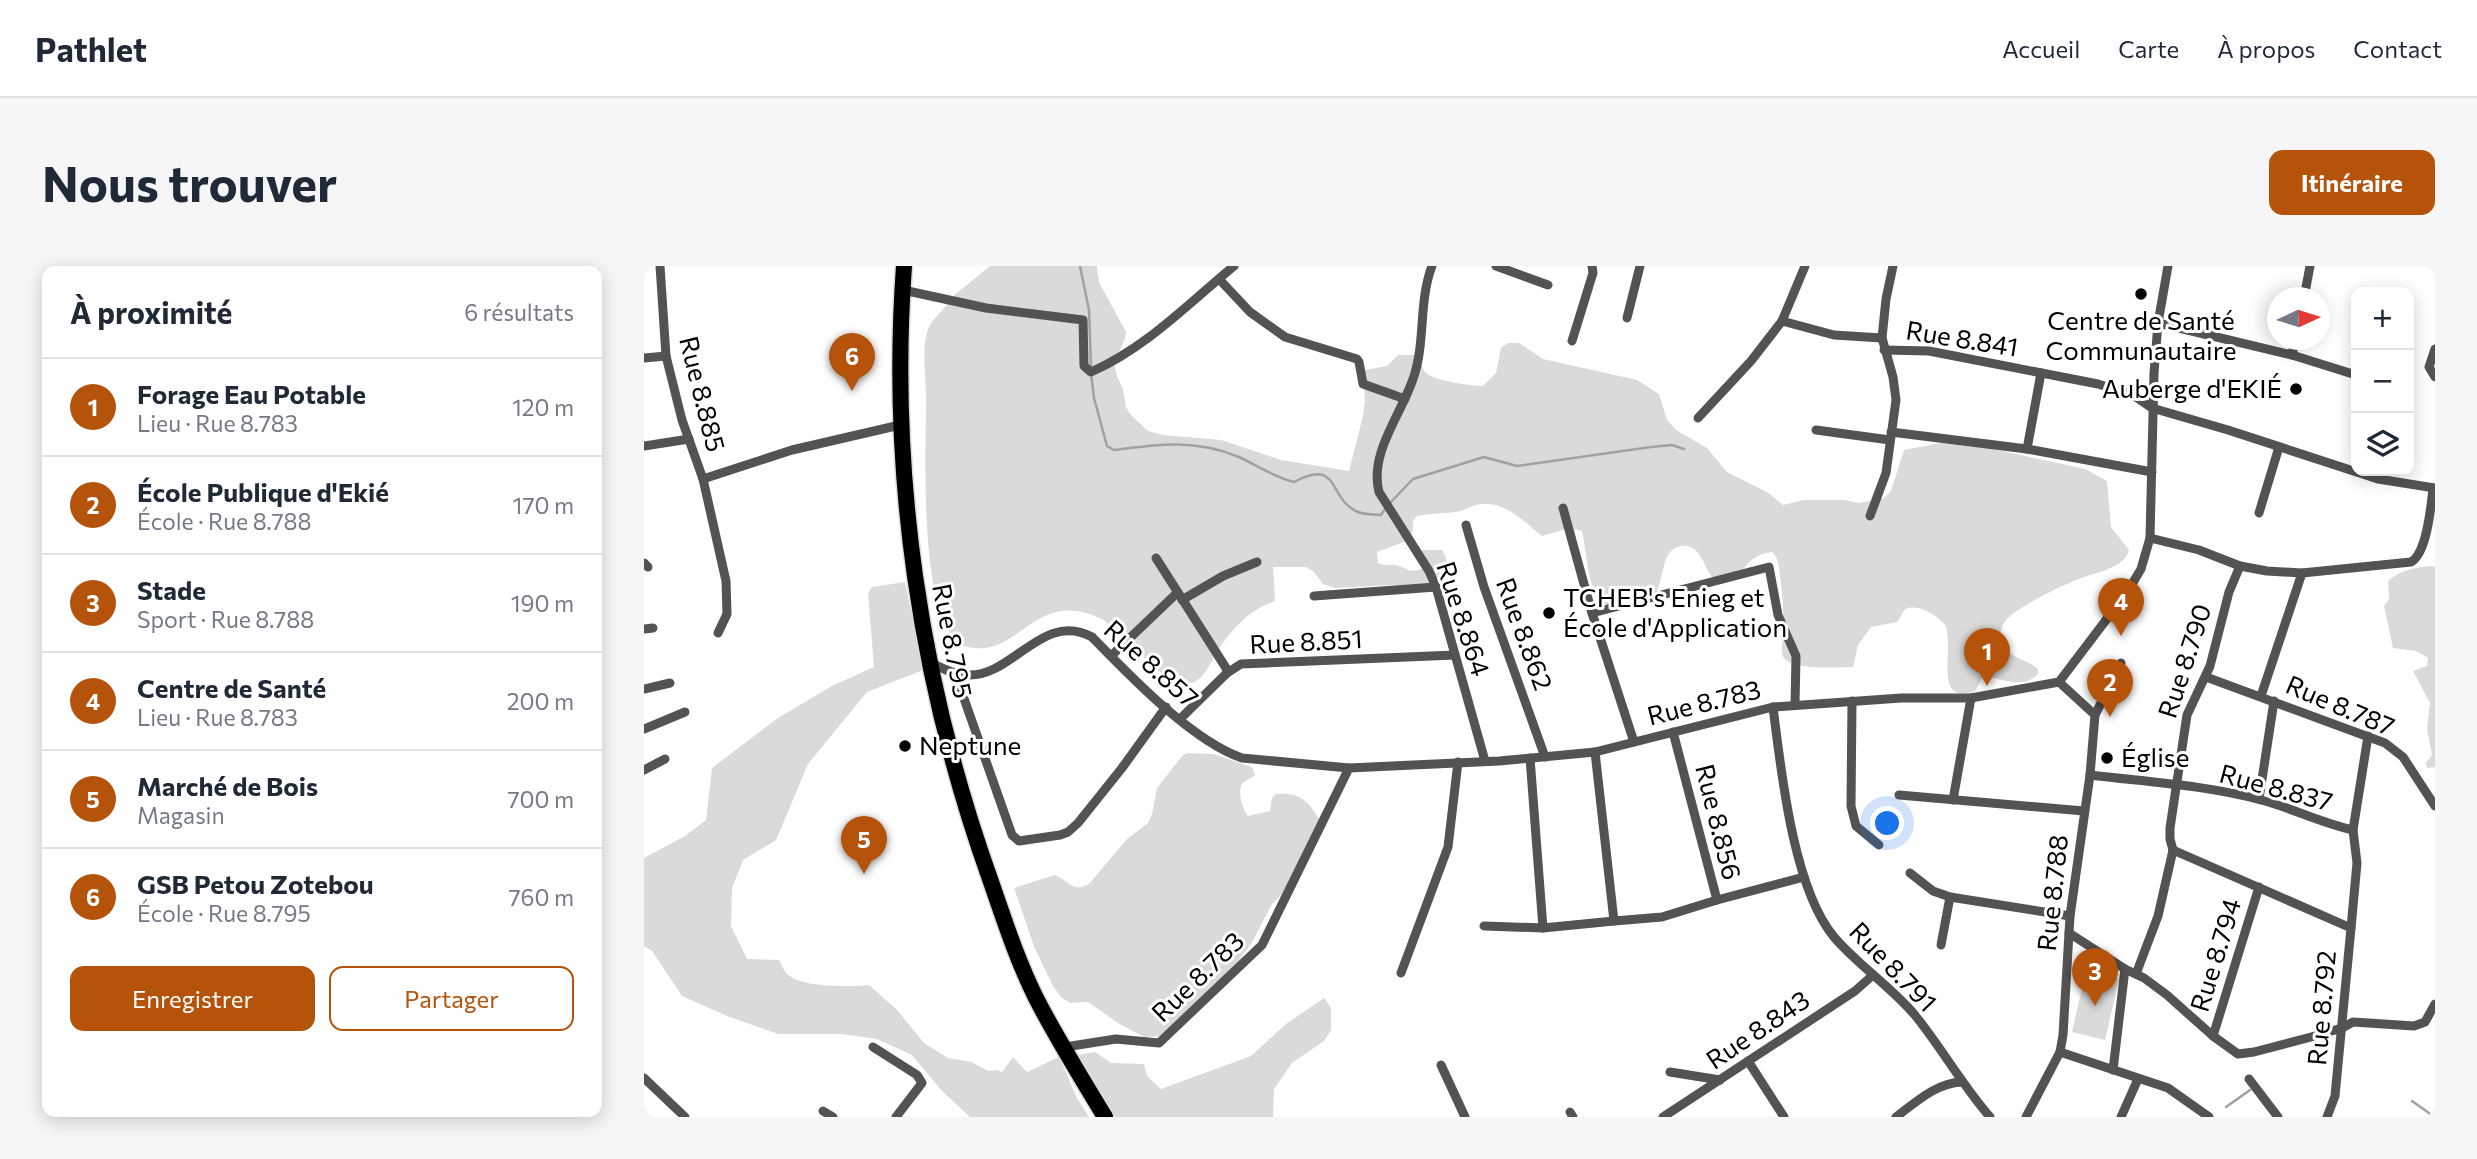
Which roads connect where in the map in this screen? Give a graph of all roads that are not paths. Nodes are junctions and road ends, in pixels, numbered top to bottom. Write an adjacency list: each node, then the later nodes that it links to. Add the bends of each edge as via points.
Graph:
1 (660, 266): 25 (street, Rue 8.885)
2 (904, 266): 15 (highway, Rue 8.795)
3 (1234, 266): 12 (street)
4 (1432, 266): 30 (street, via 1421,316 1420,350)
5 (1496, 266): 13 (street)
6 (1592, 266): 20 (street)
7 (1640, 266): 16 (street)
8 (1805, 266): 17 (street)
9 (1893, 266): 19 (street)
10 (2168, 266): 18 (street)
11 (2311, 266): 14 (street)
12 (1219, 279): 15 (street, via 1132,350 1091,372 1084,366 1083,320 986,309); 30 (street, via 1250,312 1285,337 1357,359 1363,384)
13 (1548, 285)
14 (2306, 287)
15 (903, 290): 33 (highway, Rue 8.795)
16 (1626, 318)
17 (1782, 321): 19 (street, via 1834,335); 32 (street)
18 (2158, 323): 24 (street); 31 (street)
19 (1882, 338): 22 (street)
20 (1572, 341)
21 (2435, 349): 29 (street, via 2429,367)
22 (1884, 350): 27 (street, Rue 8.841, via 1929,351); 35 (street, via 1896,400)
23 (2292, 350): 24 (street)
24 (2291, 355): 28 (street)
25 (666, 356): 26 (street); 36 (street, Rue 8.885)
26 (644, 358)
27 (2041, 373): 31 (street, Rue 8.841, via 2133,395); 39 (street)
28 (2351, 373)
29 (2435, 377)
30 (1405, 399): 53 (street, Rue 8.864, via 1376,468 1379,492)
31 (2152, 408): 38 (street, Rue 8.841); 40 (street)
32 (1698, 418)
33 (900, 425): 41 (street, Rue 8.885, via 792,450); 60 (highway, Rue 8.795, via 906,506)
34 (1816, 430): 35 (street)
35 (1891, 436): 39 (street); 46 (street, via 1886,474)
36 (689, 439): 37 (street); 41 (street, Rue 8.885)
37 (644, 446)
38 (2279, 447): 42 (street, Rue 8.841, via 2378,480); 44 (street)
39 (2028, 449): 40 (street)
40 (2152, 472): 48 (street)
41 (703, 480): 57 (street, via 726,581 727,614)
42 (2434, 488): 45 (street)
43 (1563, 508): 56 (street)
44 (2259, 513)
45 (2432, 515): 52 (street, via 2418,558 2411,562)
46 (1870, 516)
47 (1466, 525): 83 (street, Rue 8.862)
48 (2151, 538): 51 (street); 65 (street, via 2128,591)
49 (1156, 558): 54 (street)
50 (1257, 562): 54 (street)
51 (2241, 566): 52 (street); 64 (street, Rue 8.790, via 2229,592)
52 (2302, 573): 68 (street)
53 (1436, 587): 55 (street); 58 (street, Rue 8.864)
54 (1179, 596): 59 (street); 63 (street)
55 (1314, 596)
56 (1592, 613): 72 (street, via 1768,567 1778,615 1796,656); 81 (street)
57 (718, 634)
58 (1455, 655): 63 (street, Rue 8.851, via 1241,664); 86 (street, Rue 8.864)
59 (1111, 656): 62 (street, Rue 8.857, via 1081,631 1065,630 1052,633 986,673); 73 (street, Rue 8.857)
60 (929, 662): 62 (street, Rue 8.857); 120 (highway, Rue 8.795, via 969,820 1016,953)
61 (2120, 663): 76 (street)
62 (955, 673): 73 (street, via 1012,835 1019,841 1060,835 1078,823)
63 (1227, 673): 77 (street, Rue 8.851)
64 (2206, 677): 68 (street, Rue 8.787); 91 (street, Rue 8.790, via 2187,715)
65 (2059, 682): 69 (street, Rue 8.783); 76 (street)
66 (670, 684): 67 (street)
67 (644, 688)
68 (2261, 696): 71 (street, Rue 8.787)
69 (1971, 698): 70 (street, Rue 8.783); 94 (street)
70 (1853, 701): 72 (street, Rue 8.783); 98 (street, via 1851,806 1856,826)
71 (2274, 701): 80 (street, Rue 8.787); 93 (street)
72 (1796, 705): 74 (street, Rue 8.783)
73 (1166, 707): 77 (street, Rue 8.857)
74 (1773, 707): 79 (street, Rue 8.783); 101 (street, Rue 8.791, via 1782,782)
75 (685, 712): 78 (street)
76 (2095, 715): 90 (street, Rue 8.788)
77 (1180, 719): 88 (street, Rue 8.857, via 1242,758)
78 (644, 729)
79 (1673, 732): 81 (street, Rue 8.783); 104 (street, Rue 8.856)
80 (2368, 736): 95 (street, Rue 8.787, via 2403,757); 97 (street)
81 (1634, 742): 82 (street, Rue 8.783)
82 (1595, 752): 83 (street, Rue 8.783); 106 (street)
83 (1545, 757): 84 (street, Rue 8.783)
84 (1530, 758): 86 (street, Rue 8.783); 108 (street)
85 (665, 759): 89 (street)
86 (1485, 761): 87 (street, Rue 8.783)
87 (1458, 762): 88 (street, Rue 8.783); 113 (street, via 1448,847)
88 (1349, 768): 120 (street, Rue 8.783, via 1262,945 1159,1043 1116,1039)
89 (644, 770)
90 (2090, 775): 91 (street, Rue 8.837); 96 (street, Rue 8.788)
91 (2176, 785): 93 (street, Rue 8.837); 99 (street, Rue 8.790, via 2170,828)
92 (1899, 795): 94 (street)
93 (2259, 799): 97 (street, Rue 8.837)
94 (1953, 800): 96 (street)
95 (2435, 806)
96 (2084, 811): 105 (street, Rue 8.788)
97 (2353, 830): 109 (street, Rue 8.837, via 2357,863)
98 (1879, 845)
99 (2173, 849): 102 (street, Rue 8.792); 114 (street, Rue 8.790, via 2158,916)
100 (1910, 873): 103 (street, via 1933,891)
101 (1804, 877): 104 (street); 115 (street, Rue 8.791, via 1826,926)
102 (2259, 887): 109 (street, Rue 8.792); 118 (street, Rue 8.794)
103 (1950, 897): 105 (street); 111 (street)
104 (1717, 900): 106 (street, Rue 8.856, via 1662,917)
105 (2070, 916): 110 (street, Rue 8.788)
106 (1615, 921): 108 (street, Rue 8.856)
107 (1484, 926): 108 (street, Rue 8.856)
108 (1543, 928)
109 (2351, 928): 117 (street, Rue 8.792)
110 (2069, 933): 112 (street); 121 (street, Rue 8.788)
111 (1941, 945)
112 (2125, 969): 114 (street); 124 (street)
113 (1401, 972)
114 (2136, 974): 118 (street)
115 (1873, 975): 122 (street, Rue 8.843); 130 (street, Rue 8.791, via 1915,1016)
116 (2435, 1004): 117 (street, via 2425,1022 2414,1026 2353,1022)
117 (2342, 1028): 118 (street, via 2238,1054); 145 (street, Rue 8.792, via 2335,1096)
118 (2213, 1036)
119 (873, 1047): 134 (street, via 922,1083)
120 (1065, 1047): 135 (highway, Rue 8.795)
121 (2060, 1052): 124 (street); 141 (street, Rue 8.788)
122 (1748, 1061): 129 (street, Rue 8.843); 138 (street)
123 (1441, 1065): 136 (street)
124 (2113, 1070): 127 (street)
125 (1670, 1072): 129 (street)
126 (644, 1078): 132 (street)
127 (2138, 1079): 142 (street); 143 (street, via 2168,1088)
128 (2249, 1079): 144 (street)
129 (1720, 1080): 137 (street, Rue 8.843)
130 (1962, 1082): 139 (street, via 1931,1091); 140 (street, Rue 8.791)
131 (823, 1111): 133 (street)
132 (685, 1117)
133 (833, 1117)
134 (896, 1117)
135 (1105, 1117)
136 (1465, 1117)
137 (1663, 1117)
138 (1784, 1117)
139 (1896, 1117)
140 (1990, 1117)
141 (2026, 1117)
142 (2121, 1117)
143 (2209, 1117)
144 (2278, 1117)
145 (2327, 1117)

